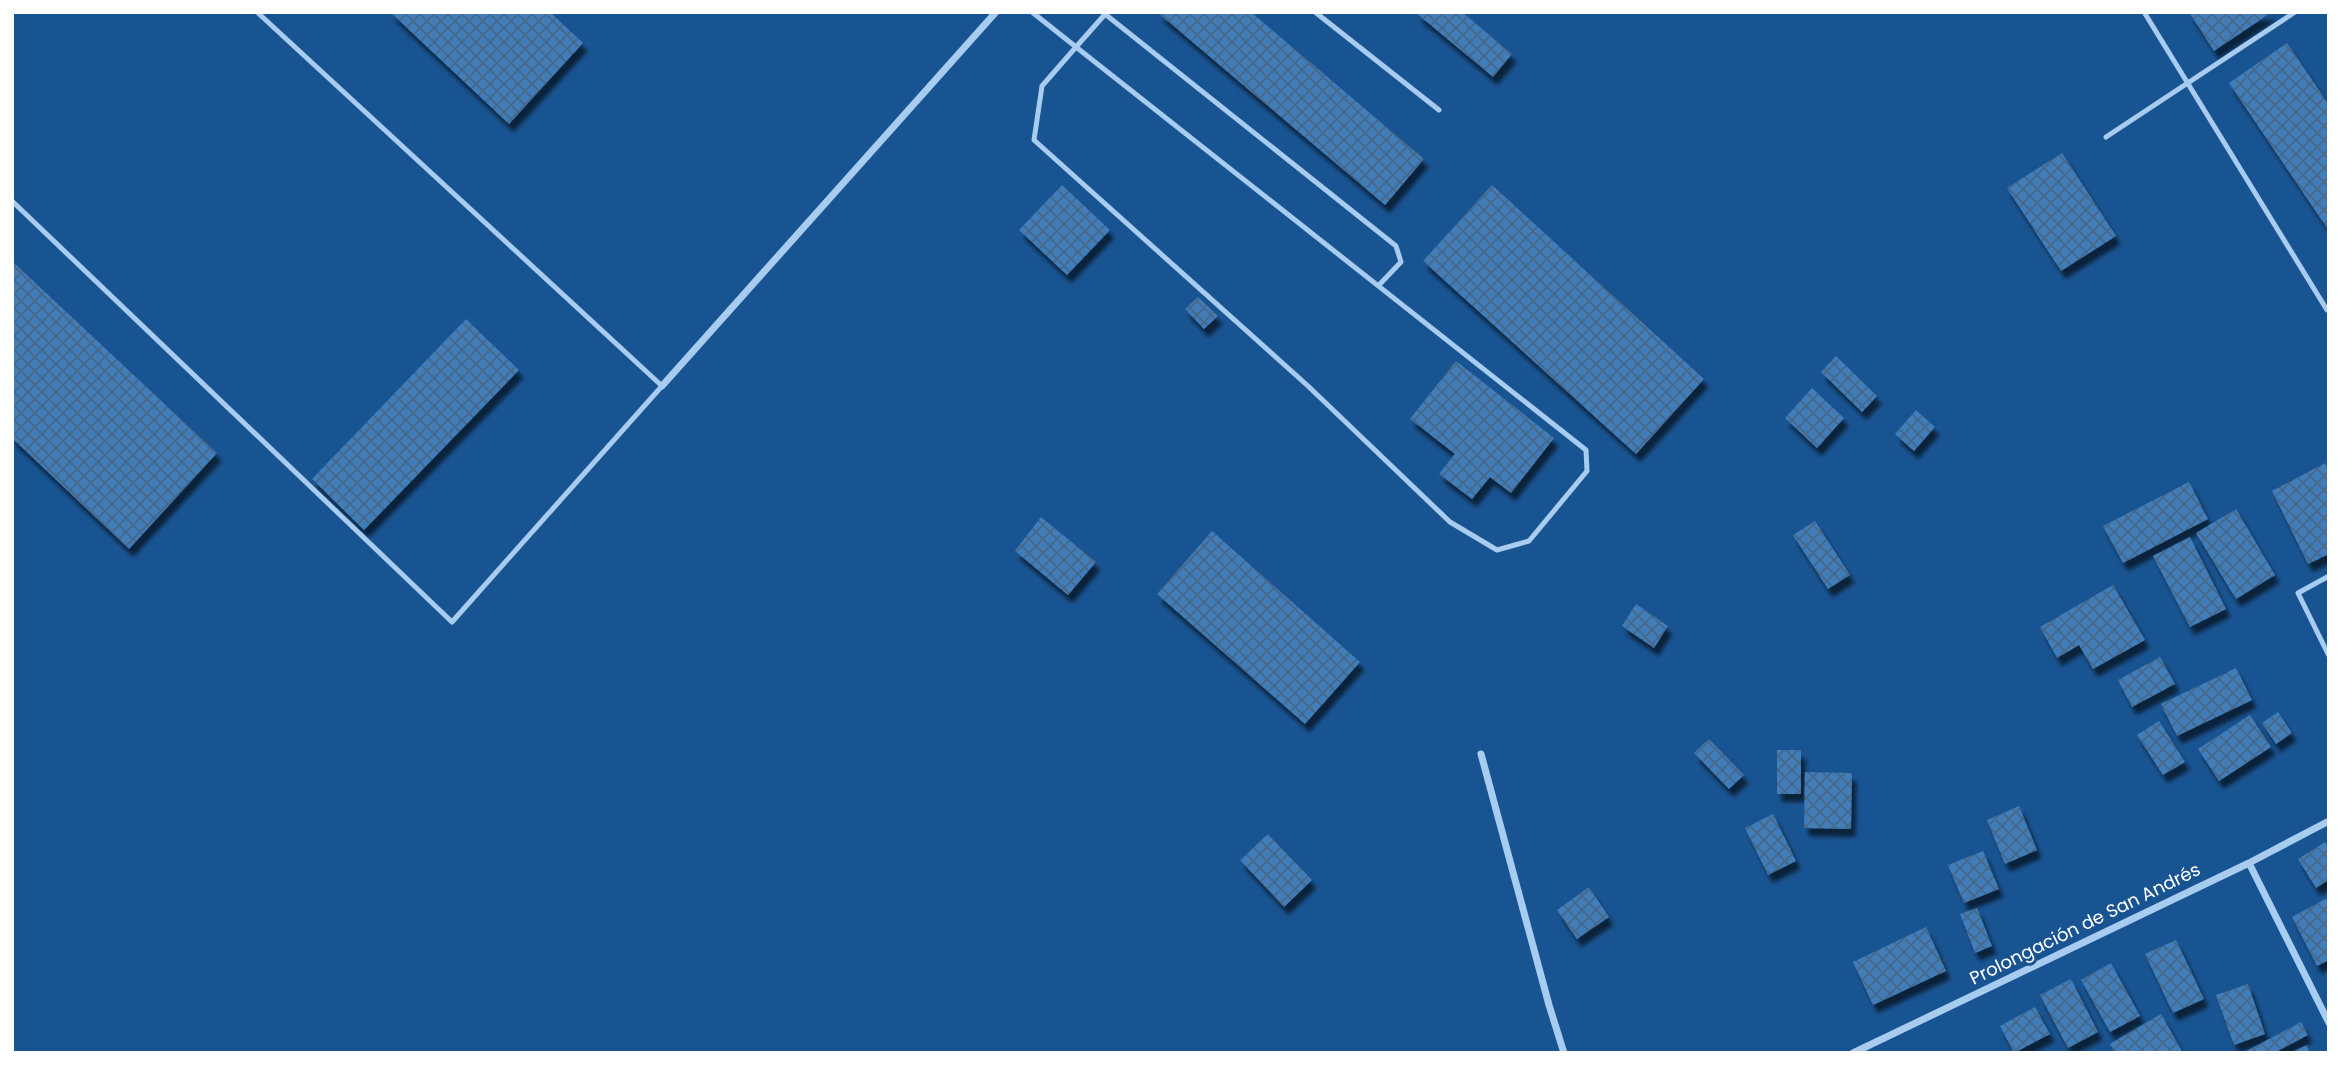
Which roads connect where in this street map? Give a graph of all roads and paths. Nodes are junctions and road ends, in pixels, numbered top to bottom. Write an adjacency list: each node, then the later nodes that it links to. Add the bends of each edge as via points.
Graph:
1 (257, 12): 15 (lane)
2 (996, 12): 15 (street)
3 (1032, 12): 8 (lane)
4 (1315, 12): 10 (lane)
5 (2144, 12): 9 (lane)
6 (2295, 12): 9 (lane)
7 (1106, 13): 8 (lane); 13 (lane, via 1396,246 1401,262)
8 (1076, 47): 13 (lane); 13 (lane, via 1042,86 1034,140 1308,386 1450,522 1497,550 1529,541 1587,471 1586,450)
9 (2187, 83): 11 (lane); 14 (lane)
10 (1439, 110)
11 (2106, 137)
12 (12, 201): 15 (lane, via 452,622)
13 (1379, 285)
14 (2327, 310)
15 (662, 386)
16 (2329, 576): 17 (lane, via 2298,593)
17 (2329, 656)
18 (1481, 754): 22 (street)
19 (2329, 821): 20 (street, Prolongación de San Andrés)
20 (2249, 863): 21 (street); 23 (street, Prolongación de San Andrés)
21 (2329, 1023)
22 (1564, 1053)
23 (1853, 1053)

